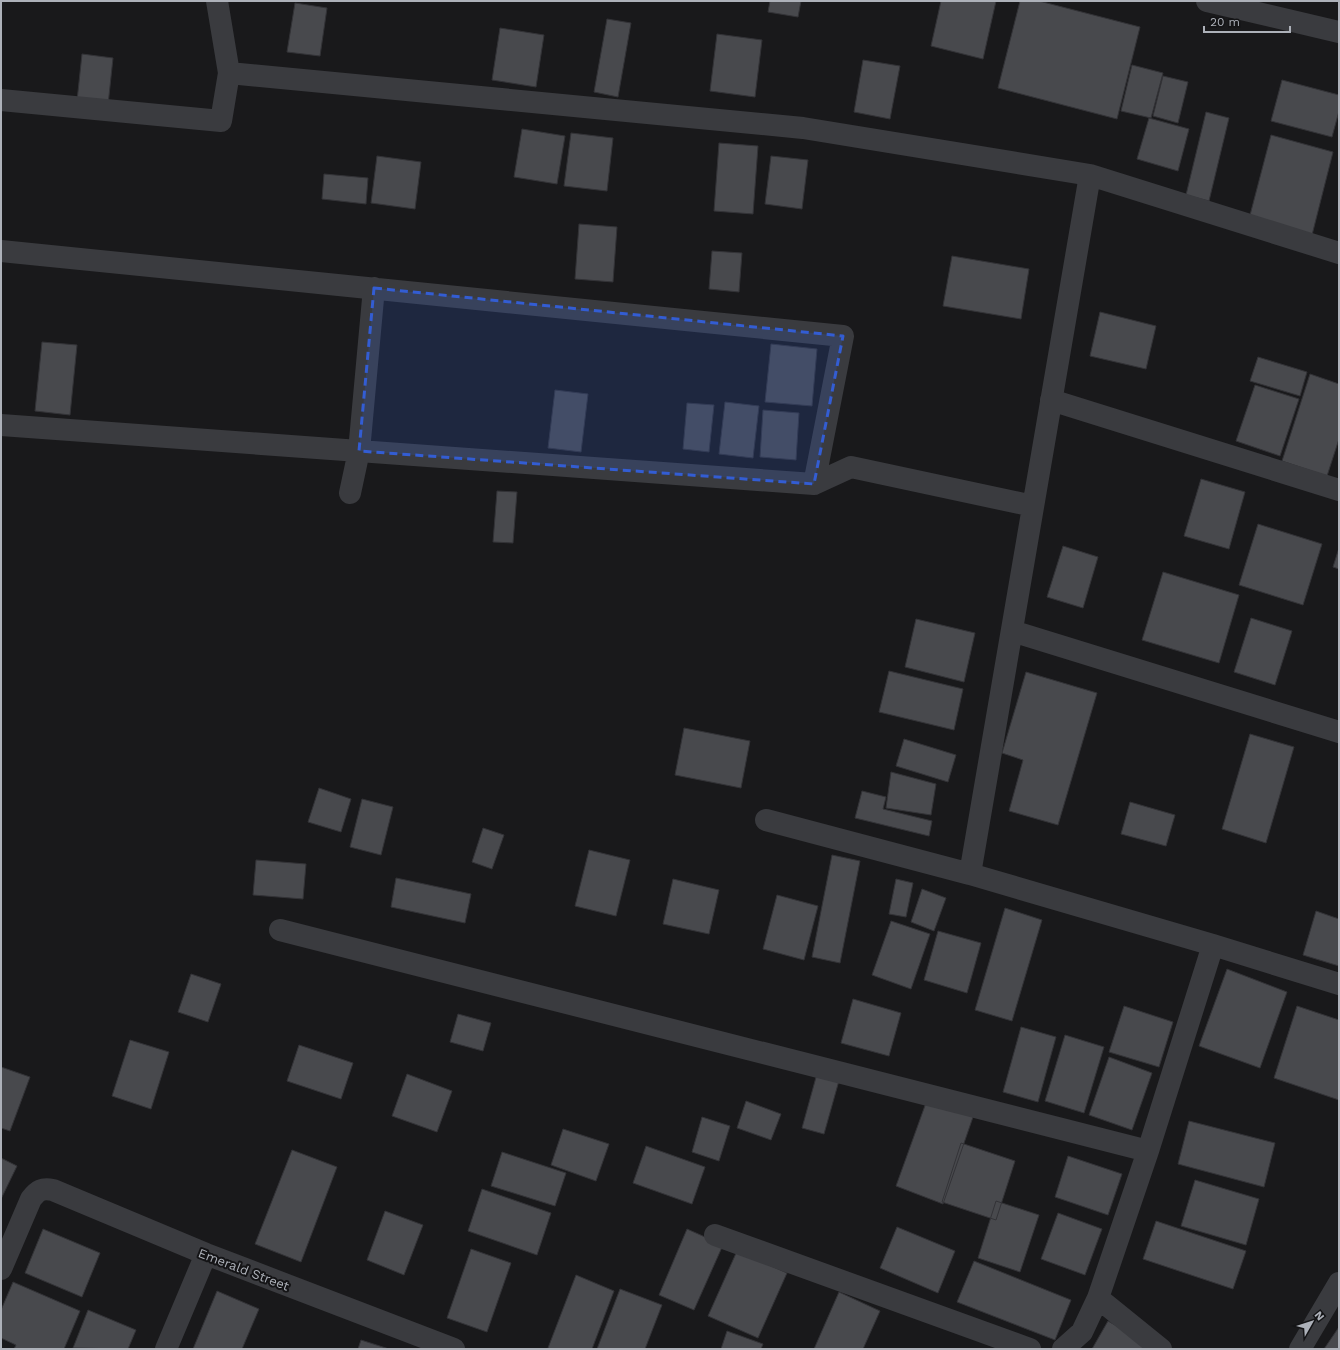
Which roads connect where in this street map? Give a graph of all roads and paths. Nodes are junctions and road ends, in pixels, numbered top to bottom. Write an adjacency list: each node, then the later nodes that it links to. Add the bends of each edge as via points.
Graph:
1 (216, 1): 4 (street)
2 (1207, 1): 3 (street)
3 (1339, 32)
4 (229, 73): 5 (street, via 221,120); 6 (street, via 803,128)
5 (1, 100)
6 (1090, 175): 8 (street); 10 (street)
7 (1, 251): 9 (street)
8 (1339, 253)
9 (374, 288): 12 (street); 13 (street, via 843,336)
10 (1051, 400): 14 (street); 16 (street)
11 (1, 425): 12 (street)
12 (359, 451): 13 (street); 15 (street)
13 (814, 484): 16 (street, via 851,467)
14 (1339, 490)
15 (350, 493)
16 (1033, 506): 17 (street)
17 (1012, 631): 18 (street); 20 (street)
18 (1339, 732)
19 (766, 820): 20 (street)
20 (970, 874): 22 (street)
21 (280, 930): 24 (street)
22 (1213, 945): 23 (street); 24 (street)
23 (1339, 984)
24 (1148, 1151): 29 (street)
25 (715, 1235): 32 (street)
26 (206, 1254): 27 (street, Emerald Street, via 53,1190 44,1189 36,1192 31,1199); 30 (street); 31 (street, Emerald Street)
27 (1, 1269)
28 (1339, 1283): 35 (street)
29 (1098, 1298): 33 (street, via 1082,1332); 34 (street)
30 (166, 1349)
31 (454, 1349)
32 (1030, 1349)
33 (1063, 1349)
34 (1161, 1349)
35 (1300, 1349)

